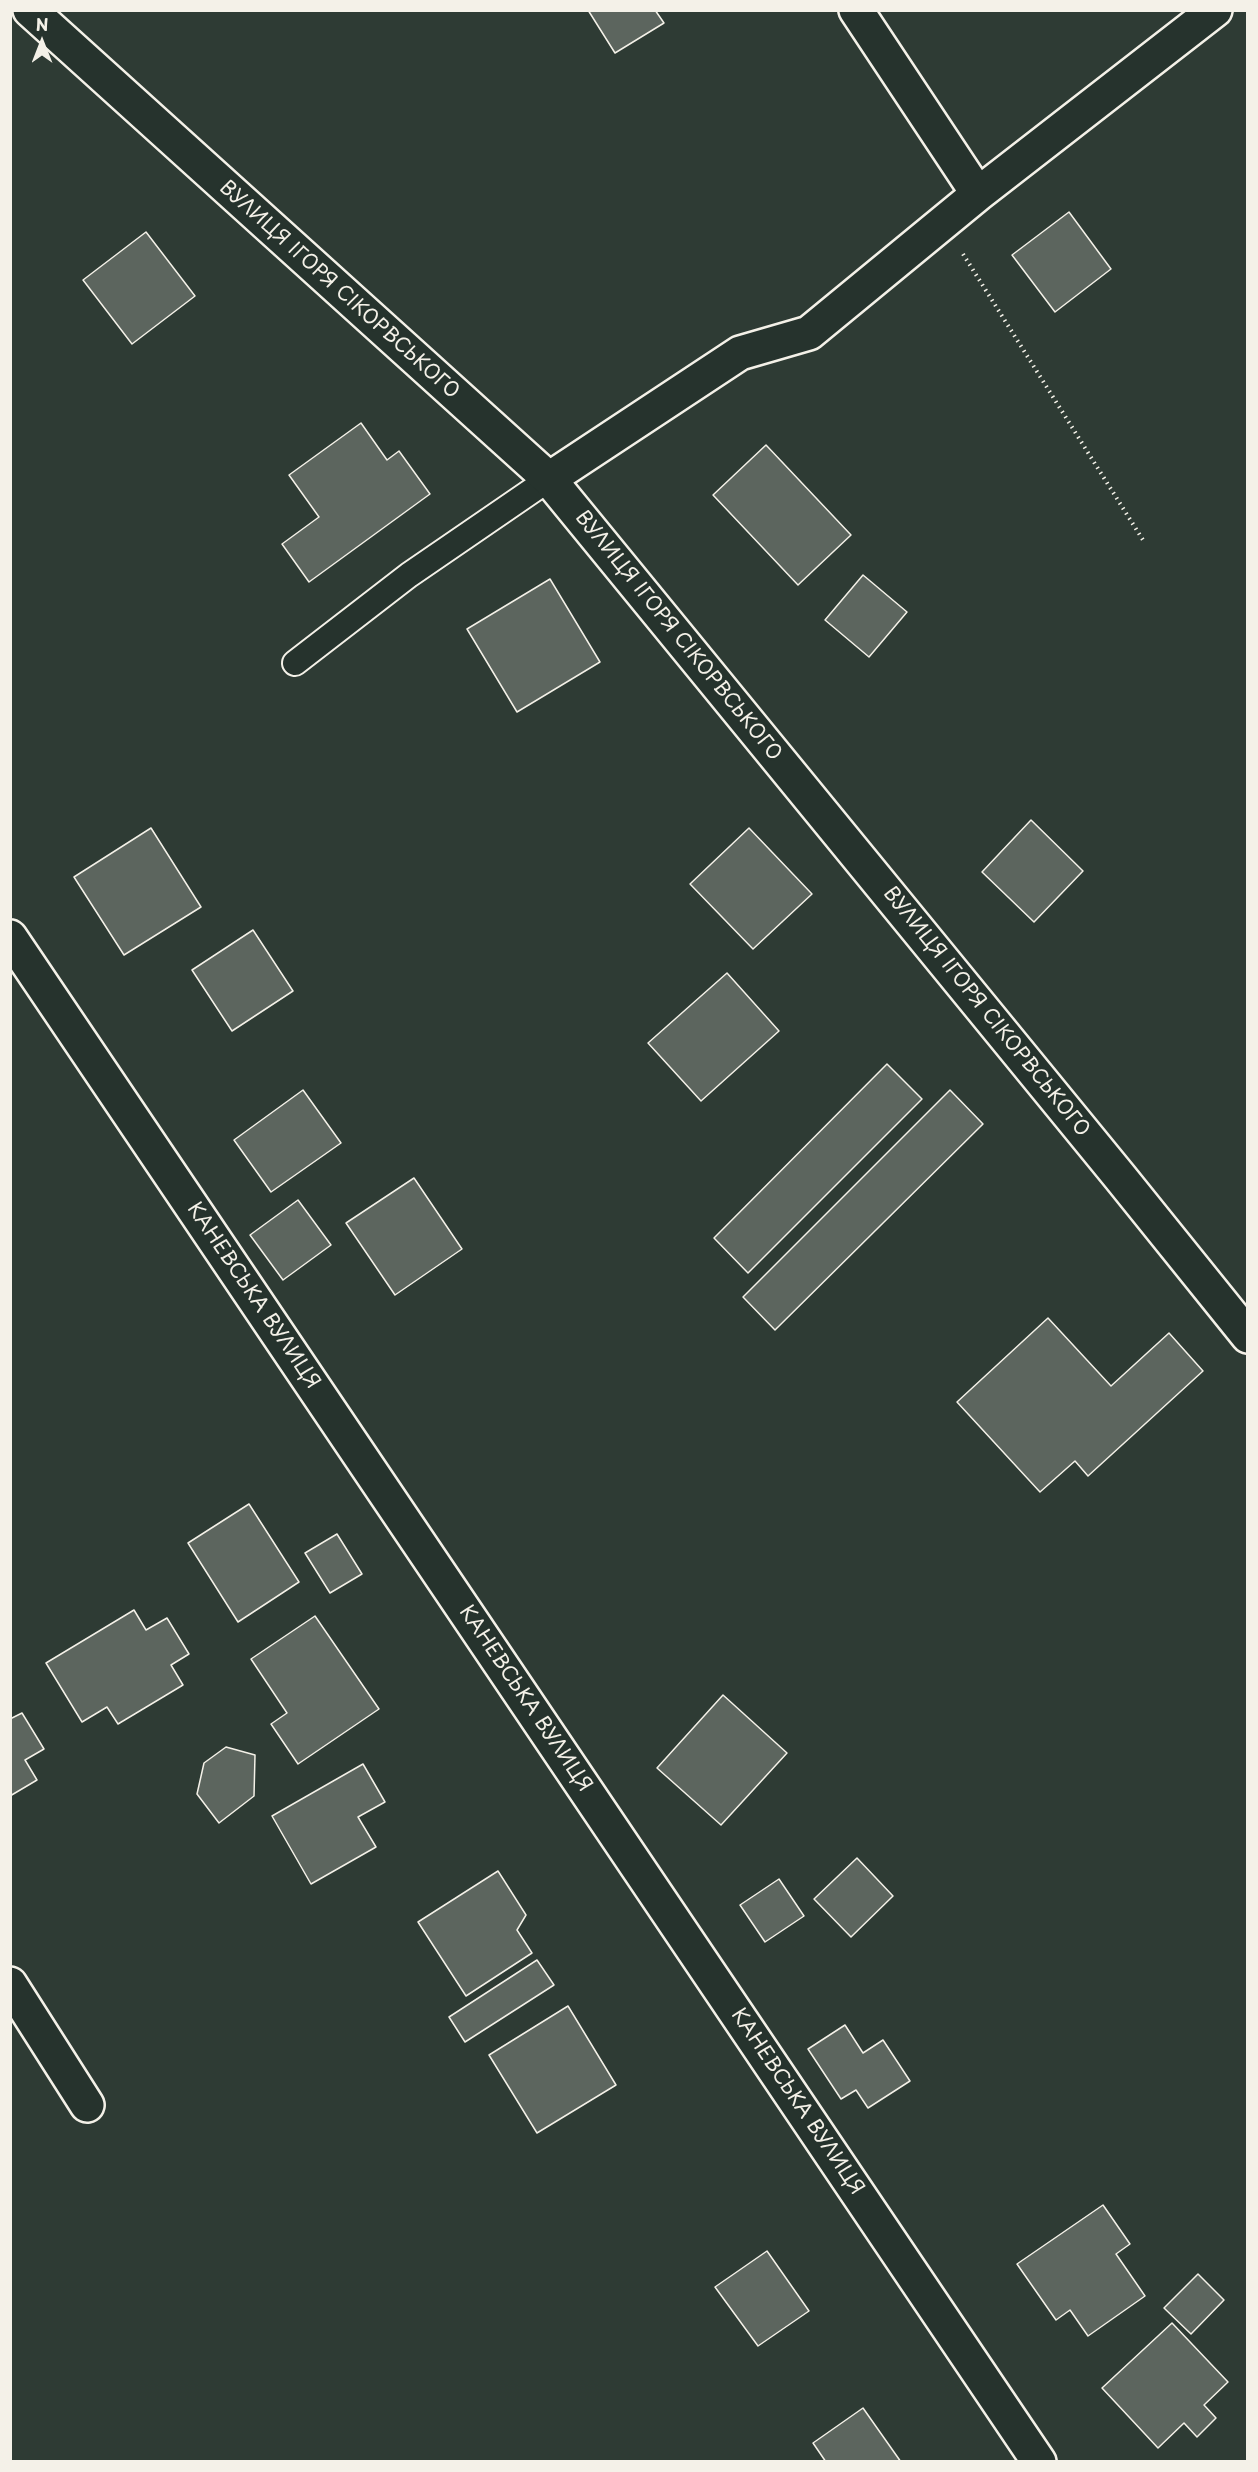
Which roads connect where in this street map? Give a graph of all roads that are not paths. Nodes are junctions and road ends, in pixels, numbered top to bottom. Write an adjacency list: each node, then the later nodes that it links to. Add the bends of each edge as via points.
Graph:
1 (30, 10): 5 (street, ВУЛИЦЯ ІГОРЯ СІКОРВСЬКОГО)
2 (856, 10): 4 (street)
3 (1215, 10): 4 (street)
4 (978, 194): 5 (street, via 809,333 740,353)
5 (549, 479): 6 (lane, via 409,576); 8 (street, ВУЛИЦЯ ІГОРЯ СІКОРВСЬКОГО)
6 (295, 663)
7 (10, 937): 11 (street, КАНЕВСЬКА ВУЛИЦЯ)
8 (1248, 1336)
9 (10, 1984): 10 (street)
10 (87, 2105)
11 (1039, 2462)

